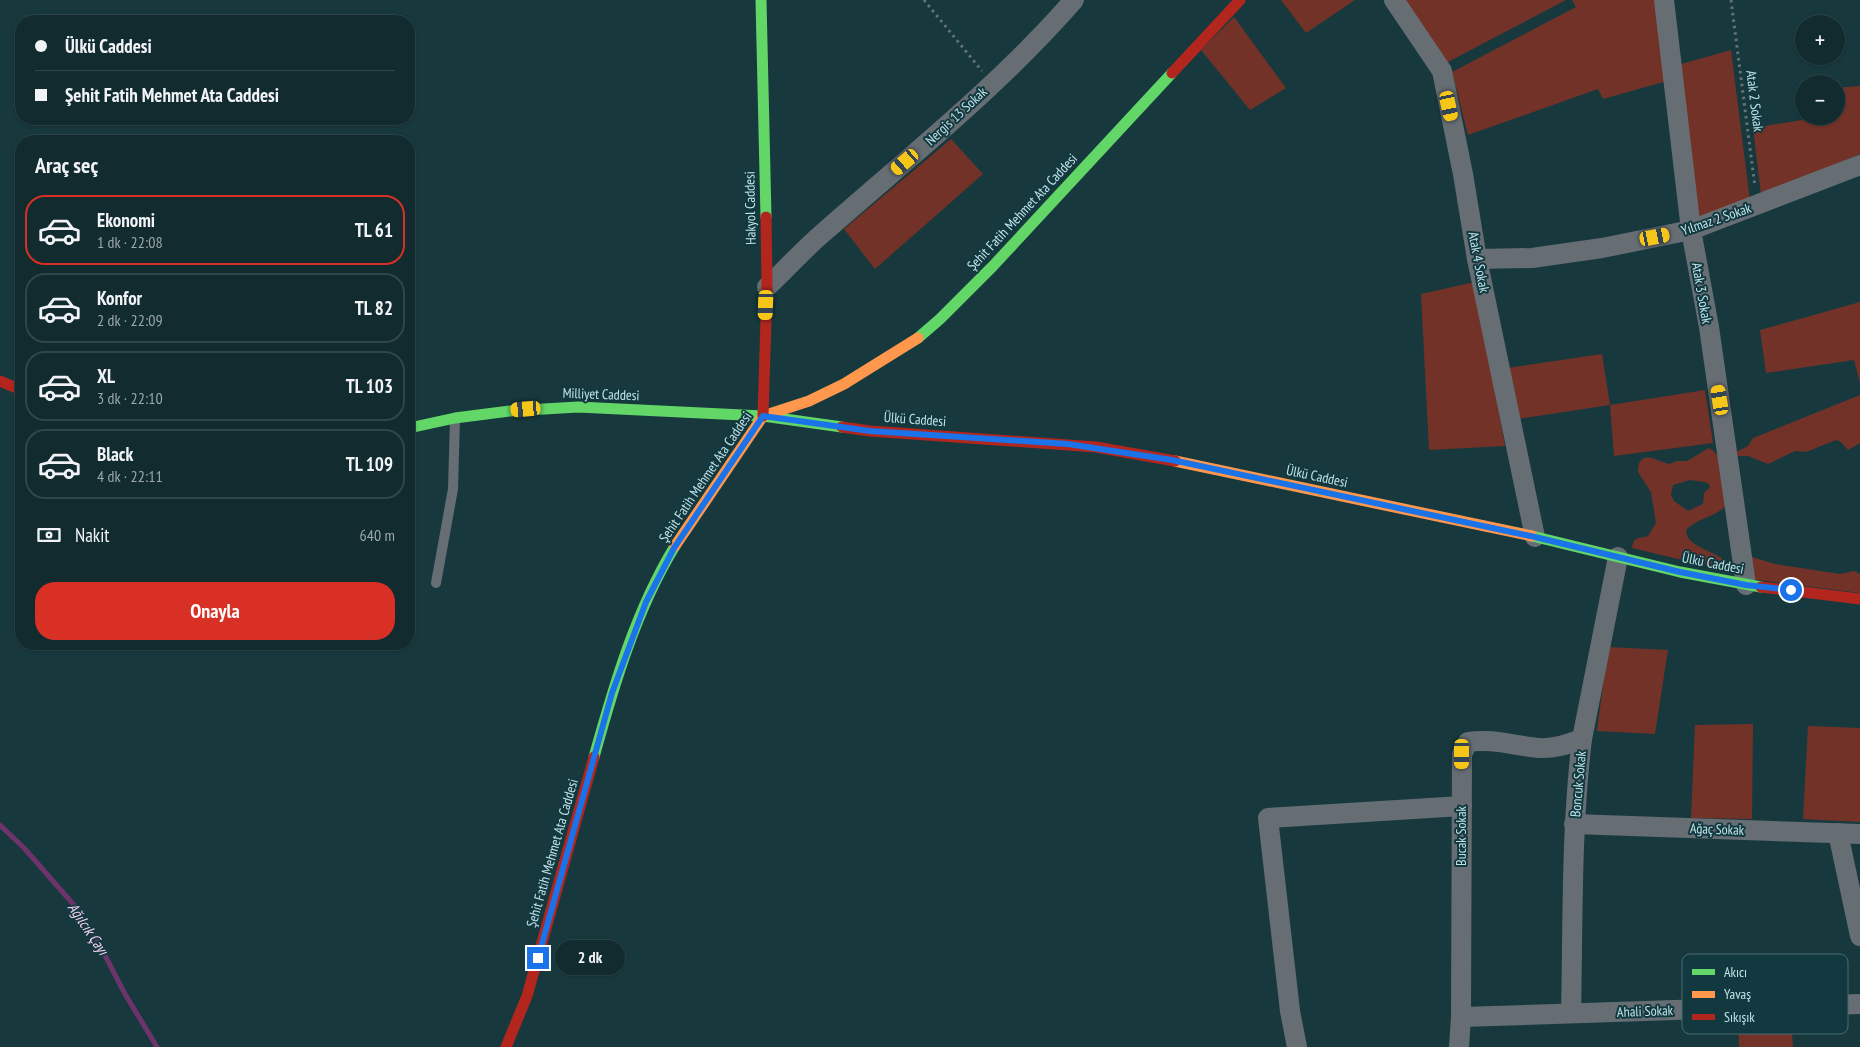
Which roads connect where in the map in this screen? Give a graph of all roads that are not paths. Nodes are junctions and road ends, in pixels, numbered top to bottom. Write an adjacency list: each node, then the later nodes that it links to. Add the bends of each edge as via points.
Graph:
1 (761, 0): 9 (street, Hakyol Caddesi)
2 (1074, 0): 9 (street, Nergis 13 Sokak, via 992,83 919,151 822,233)
3 (1240, 0): 12 (street, Şehit Fatih Mehmet Ata Caddesi, via 940,319 844,384 809,401)
4 (1394, 0): 8 (street, Atak 4 Sokak, via 1442,71)
5 (1664, 0): 7 (street, Atak 3 Sokak)
6 (1860, 165): 7 (street, Yılmaz 2 Sokak)
7 (1691, 230): 8 (street, Yılmaz 2 Sokak, via 1602,248 1541,256); 18 (street, Atak 3 Sokak, via 1709,327)
8 (1477, 259): 15 (street, Atak 4 Sokak)
9 (767, 287): 12 (street, Hakyol Caddesi)
10 (0, 380): 11 (street)
11 (15, 387)
12 (763, 416): 13 (street, Milliyet Caddesi, via 578,407); 15 (street, Ülkü Caddesi, via 870,431 1096,448 1172,460); 29 (street, Şehit Fatih Mehmet Ata Caddesi, via 674,548 646,602 612,693 527,996)
13 (455, 418): 14 (street, Milliyet Caddesi); 17 (lane, via 453,489)
14 (415, 427)
15 (1535, 537): 16 (street, Ülkü Caddesi)
16 (1618, 557): 18 (street, Ülkü Caddesi); 20 (street, Boncuk Sokak)
17 (436, 583)
18 (1746, 585): 19 (street, Ülkü Caddesi)
19 (1860, 600)
20 (1582, 739): 21 (street, Bucak Sokak, via 1541,748 1480,740 1468,742 1462,754); 22 (street, Boncuk Sokak)
21 (1462, 806): 28 (street, Bucak Sokak); 30 (street, via 1268,818)
22 (1574, 824): 23 (street, Ağaç Sokak); 27 (street, Boncuk Sokak)
23 (1838, 833): 24 (street, Ağaç Sokak); 25 (street)
24 (1860, 834)
25 (1860, 936)
26 (1682, 1010): 27 (street, Ahali Sokak)
27 (1571, 1013): 28 (street, Ahali Sokak)
28 (1461, 1017): 31 (street, Bucak Sokak)
29 (506, 1047)
30 (1297, 1047)
31 (1459, 1047)

